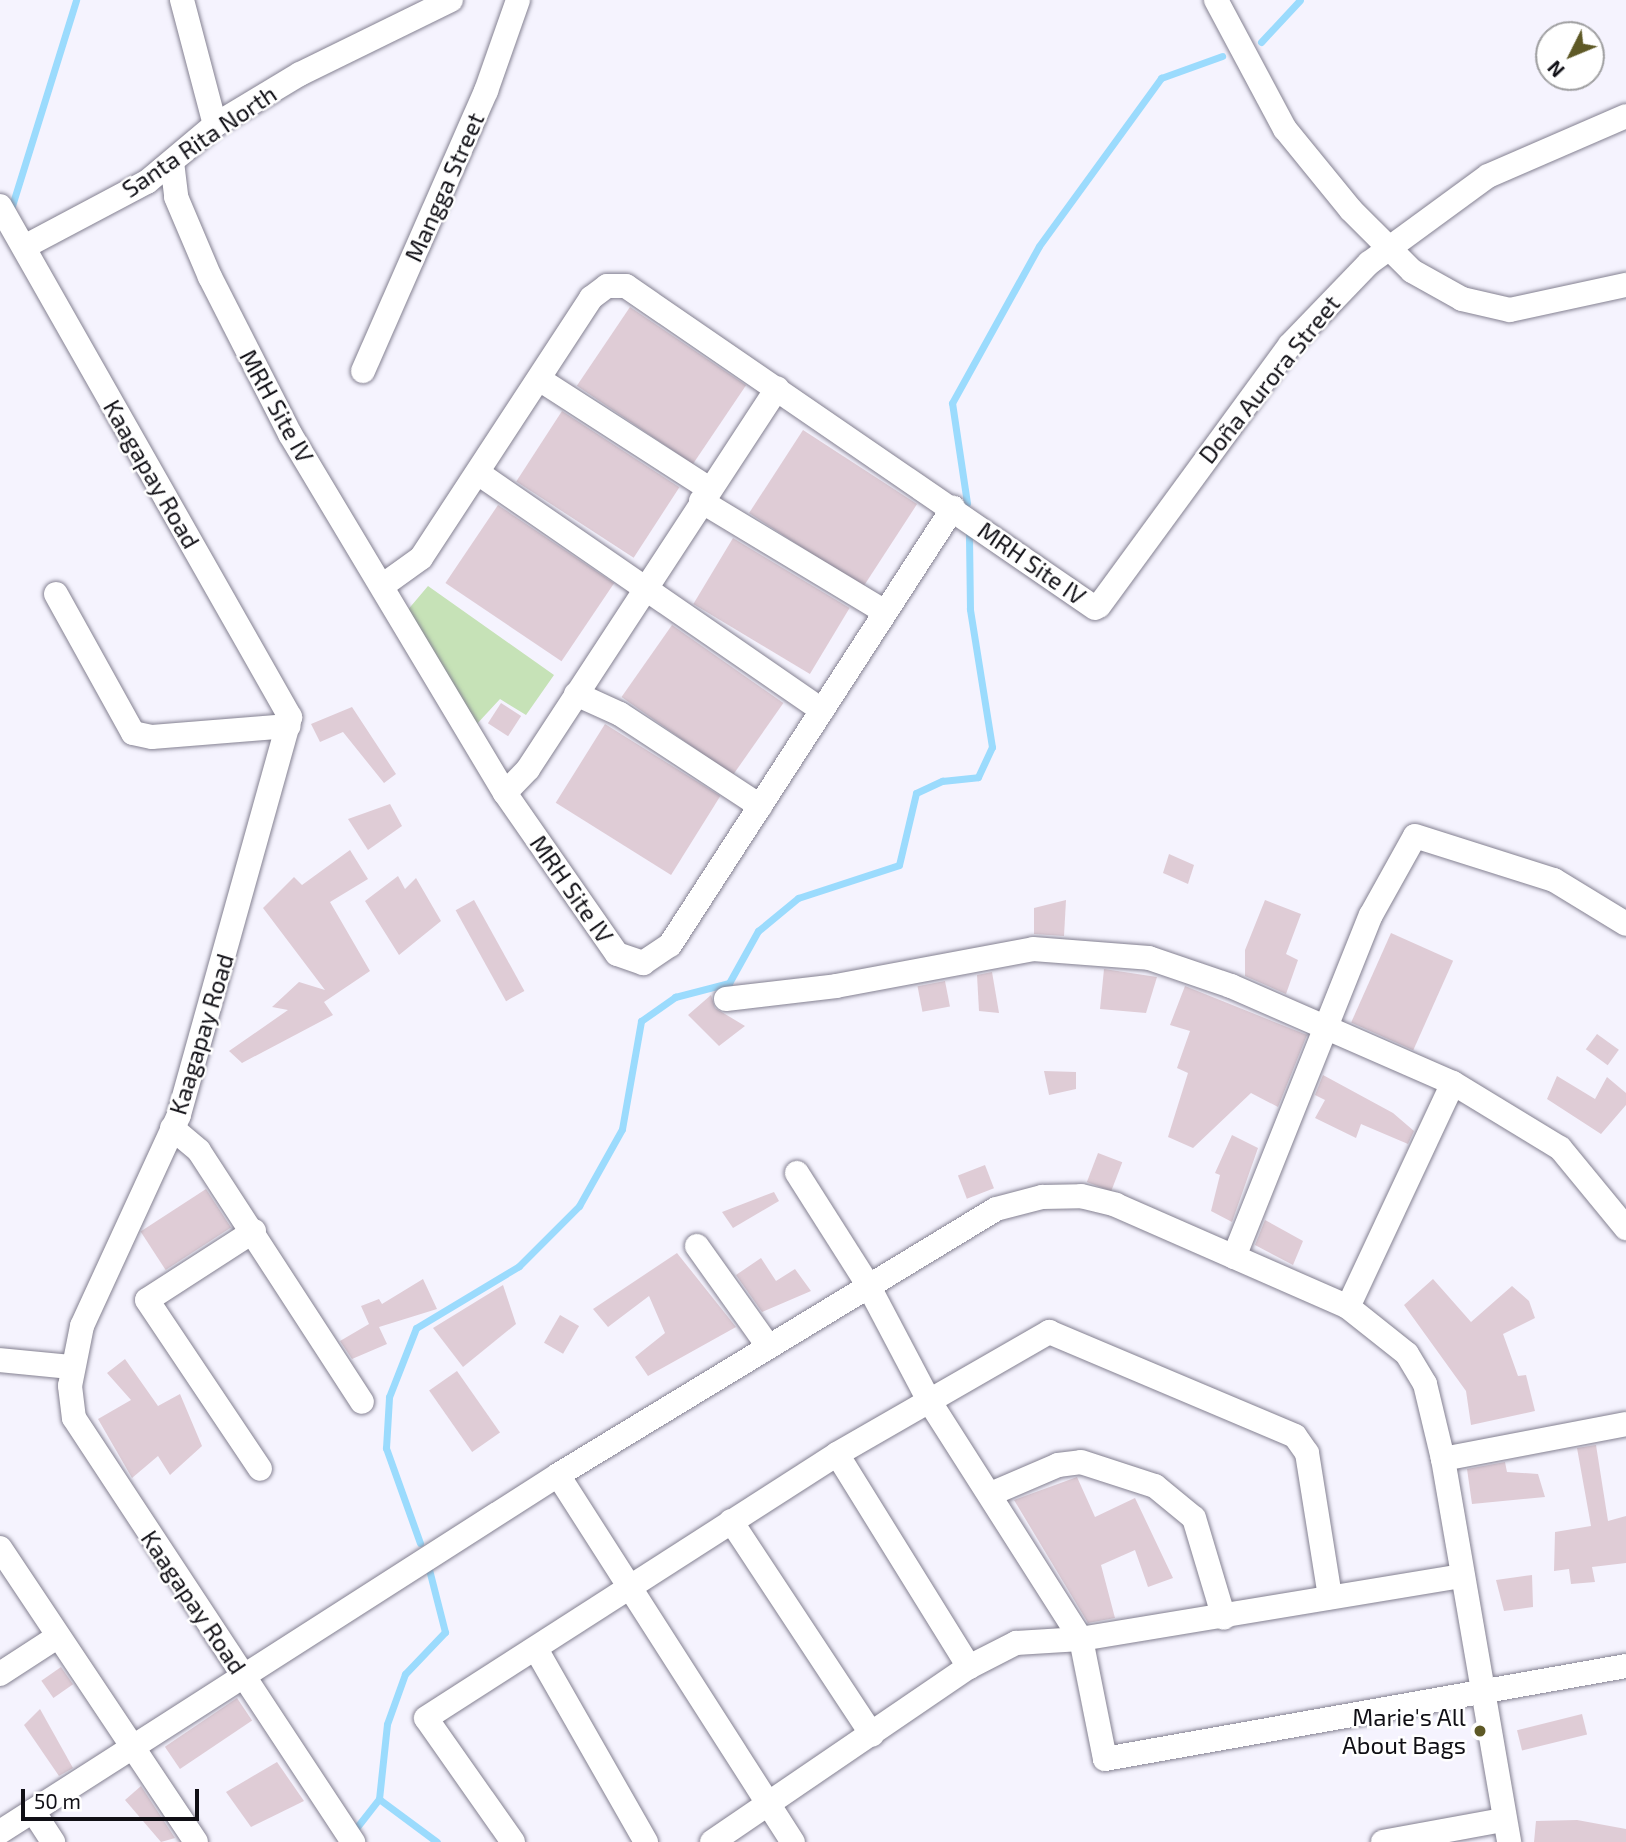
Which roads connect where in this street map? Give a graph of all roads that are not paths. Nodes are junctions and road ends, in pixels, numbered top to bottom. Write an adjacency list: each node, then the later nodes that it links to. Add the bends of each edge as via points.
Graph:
1 (182, 0): 6 (street)
2 (451, 0): 6 (street, Santa Rita North, via 300,74)
3 (518, 0): 12 (street, Mangga Street, via 486,91)
4 (1216, 0): 10 (street, via 1285,129)
5 (1626, 116): 10 (street, Doña Aurora Street, via 1488,176)
6 (215, 125): 7 (street, Santa Rita North)
7 (172, 162): 9 (street, Santa Rita North); 18 (street, MRH Site IV, via 176,197 252,364)
8 (0, 206): 9 (street, Kaagapay Road)
9 (24, 247): 25 (street, Kaagapay Road, via 287,709)
10 (1387, 248): 11 (street, via 1439,288 1486,307 1536,308); 21 (street, Doña Aurora Street, via 1290,345)
11 (1626, 285)
12 (363, 371)
13 (539, 379): 14 (street, via 591,298 607,286 626,286); 15 (street); 16 (street)
14 (777, 388): 16 (street); 17 (street)
15 (478, 472): 18 (street, via 421,558); 19 (street)
16 (706, 495): 19 (street); 22 (street)
17 (953, 508): 21 (street, MRH Site IV); 22 (street, MRH Site IV)
18 (382, 586): 26 (street, MRH Site IV)
19 (645, 591): 23 (street); 24 (street)
20 (56, 594): 25 (street, via 133,733 152,737)
21 (1097, 607)
22 (885, 612): 24 (street, MRH Site IV)
23 (576, 694): 26 (street); 27 (street, via 620,714)
24 (822, 710): 27 (street, MRH Site IV)
25 (289, 726): 32 (street, Kaagapay Road)
26 (505, 793): 27 (street, MRH Site IV, via 617,954 643,962 670,946)
27 (760, 806)
28 (1626, 924): 30 (street, via 1554,880 1415,836 1371,915)
29 (726, 999): 30 (street, via 836,986 986,954 1067,948 1149,958)
30 (1325, 1025): 31 (street); 37 (street)
31 (1453, 1083): 34 (street, via 1560,1148); 39 (street)
32 (172, 1128): 35 (street, via 199,1151); 42 (street, Kaagapay Road, via 91,1302)
33 (797, 1173): 38 (street)
34 (1626, 1228)
35 (254, 1231): 44 (street); 48 (street, via 148,1300)
36 (697, 1246): 40 (street)
37 (1234, 1257): 38 (street, via 1116,1205 1042,1197 996,1209); 39 (street)
38 (869, 1285): 40 (street); 43 (street)
39 (1348, 1307): 47 (street, via 1407,1354 1425,1384)
40 (768, 1346): 49 (street)
41 (0, 1360): 42 (street)
42 (72, 1367): 63 (street, Kaagapay Road, via 70,1401 80,1432)
43 (928, 1399): 46 (street); 50 (street); 55 (street, via 1053,1332 1286,1431 1307,1453)
44 (362, 1402)
45 (1626, 1424): 47 (street)
46 (837, 1454): 51 (street); 61 (street)
47 (1443, 1459): 53 (street)
48 (260, 1469)
49 (558, 1475): 54 (street); 63 (street)
50 (993, 1493): 56 (street, via 1058,1465 1081,1462 1155,1486 1195,1518); 58 (street)
51 (731, 1521): 54 (street); 65 (street)
52 (0, 1548): 57 (street)
53 (1462, 1576): 55 (street); 64 (street)
54 (628, 1585): 59 (street); 67 (street)
55 (1330, 1597): 56 (street)
56 (1224, 1618): 58 (street)
57 (57, 1637): 62 (street); 66 (street)
58 (1082, 1639): 61 (street, via 1016,1643); 64 (street, via 1105,1759)
59 (536, 1649): 74 (street, via 426,1718); 75 (street)
60 (1626, 1666): 64 (street)
61 (969, 1667): 65 (street)
62 (0, 1674)
63 (243, 1674): 66 (street); 73 (street, Kaagapay Road)
64 (1481, 1694): 69 (street)
65 (872, 1735): 67 (street)
66 (133, 1746): 68 (street); 72 (street)
67 (770, 1807): 76 (street); 77 (street)
68 (33, 1811): 70 (street); 71 (street)
69 (1506, 1831): 78 (street)
70 (0, 1832)
71 (53, 1842)
72 (196, 1842)
73 (353, 1842)
74 (513, 1842)
75 (646, 1842)
76 (712, 1842)
77 (793, 1842)
78 (1383, 1842)

